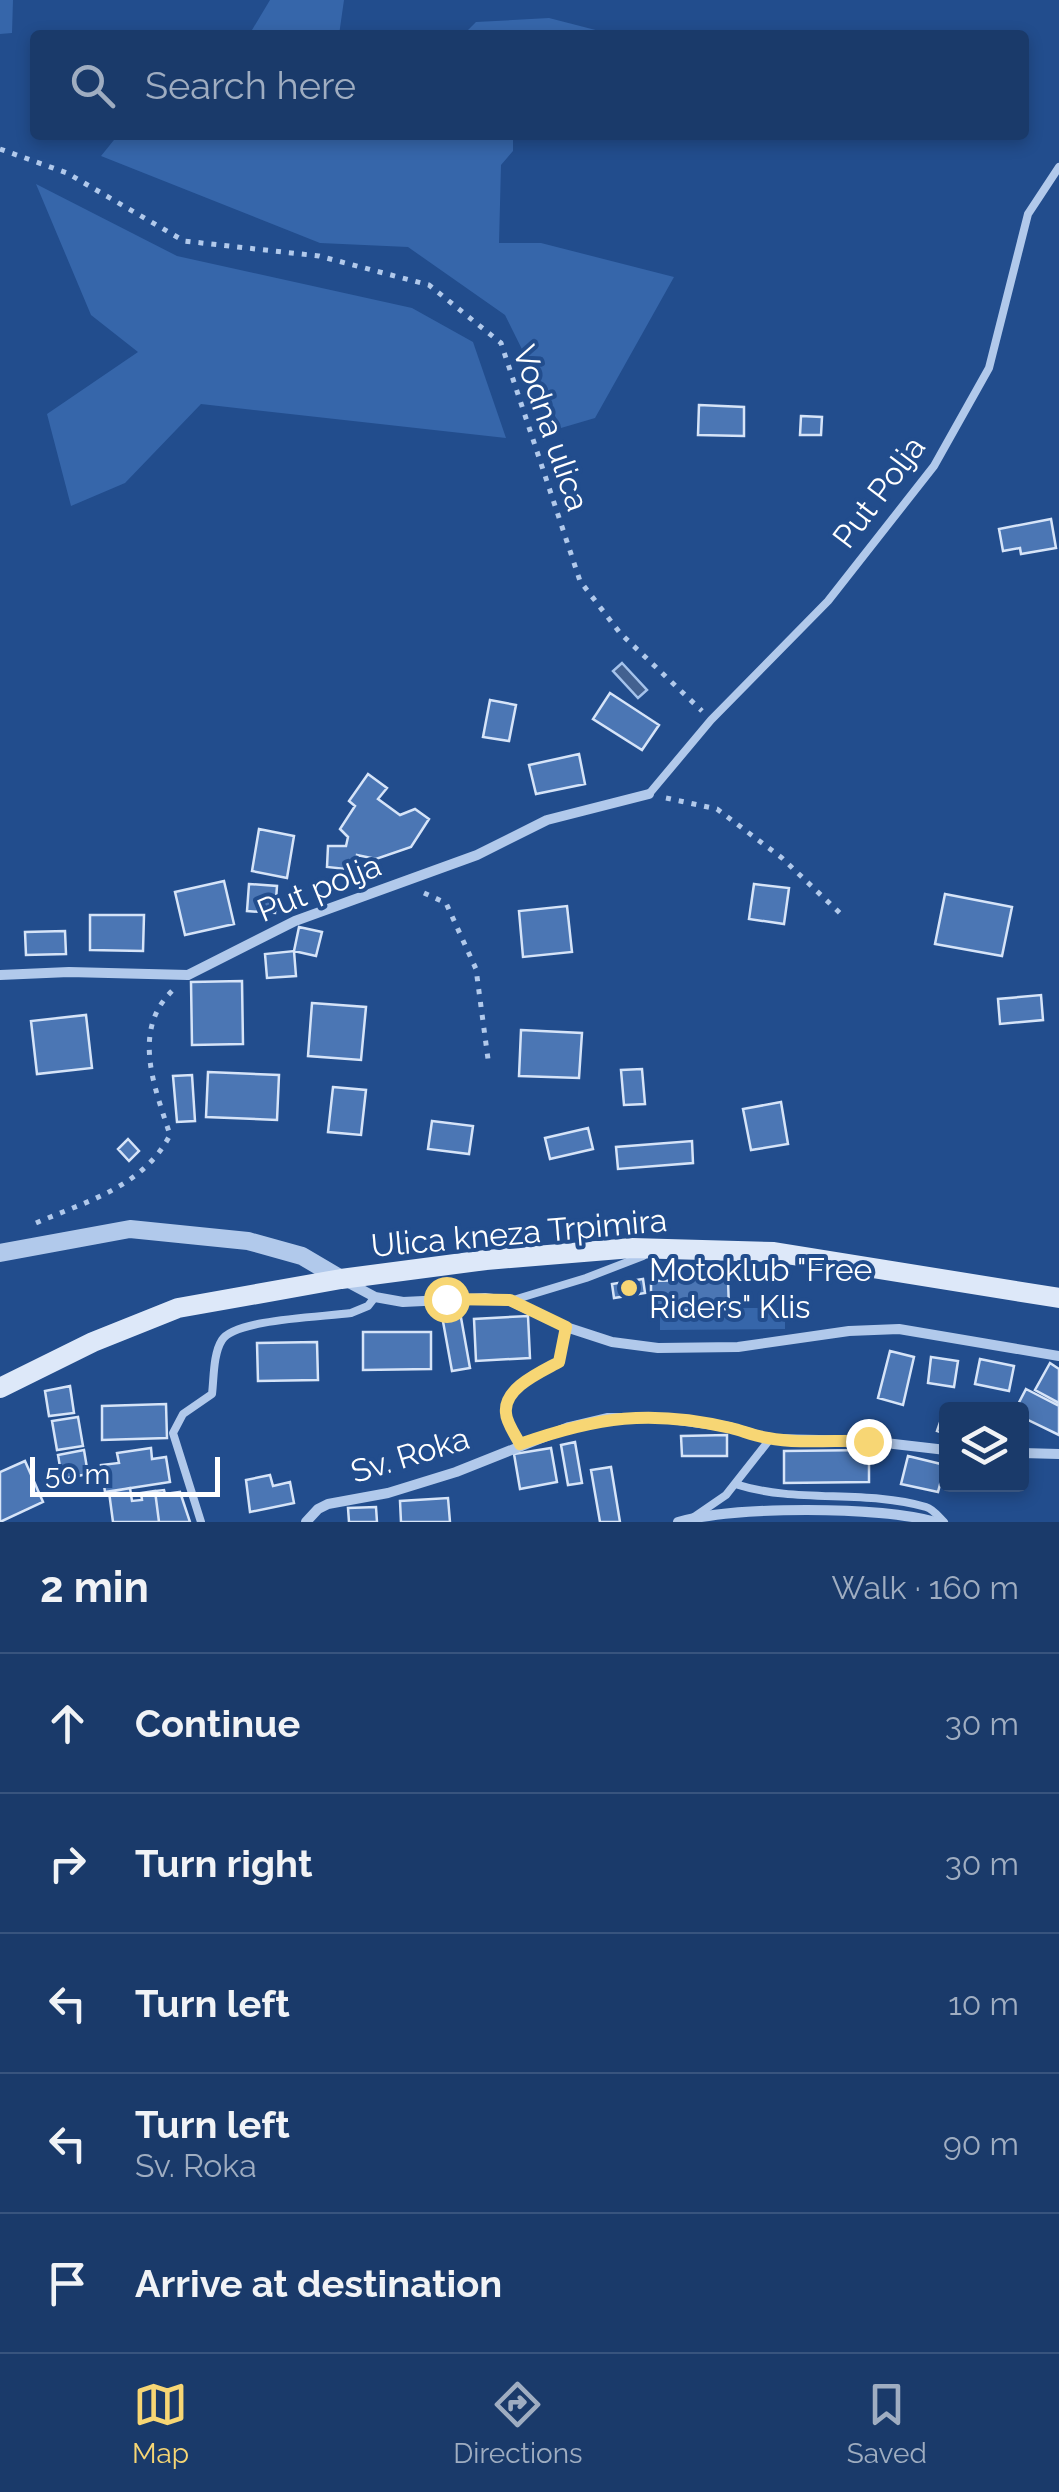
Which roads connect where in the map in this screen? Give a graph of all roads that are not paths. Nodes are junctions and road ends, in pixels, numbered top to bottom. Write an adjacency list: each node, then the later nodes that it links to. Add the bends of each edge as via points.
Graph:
1 (1059, 167): 2 (lane, Put Polja, via 1028,214 989,368 934,466 828,601)
2 (649, 794): 3 (street, Put polja, via 547,820 477,855 295,920 188,975)
3 (0, 975)
4 (660, 1249): 6 (main road, Ulica kneza Trpimira, via 486,1260); 8 (main road, Ulica kneza Trpimira, via 774,1252); 9 (lane)
5 (0, 1253): 6 (street, via 130,1228 248,1241 302,1256)
6 (340, 1279): 7 (street); 11 (main road, Ulica kneza Trpimira, via 178,1308)
7 (376, 1297): 9 (street); 18 (lane, via 351,1313 238,1327 223,1338 212,1394 183,1414 173,1433)
8 (1059, 1298)
9 (510, 1300): 10 (street, via 612,1342 658,1348 738,1348 899,1329)
10 (1059, 1356)
11 (0, 1388)
12 (770, 1439): 13 (street, Sv. Roka); 16 (lane); 19 (street, Sv. Roka, via 664,1418 607,1418 388,1493 328,1504)
13 (939, 1449)
14 (1029, 1453): 15 (street)
15 (1059, 1454)
16 (735, 1484): 17 (lane); 22 (lane, via 930,1508)
17 (694, 1518): 20 (street); 21 (street, via 823,1511)
18 (201, 1522)
19 (306, 1522)
20 (678, 1522)
21 (936, 1522)
22 (944, 1522)

